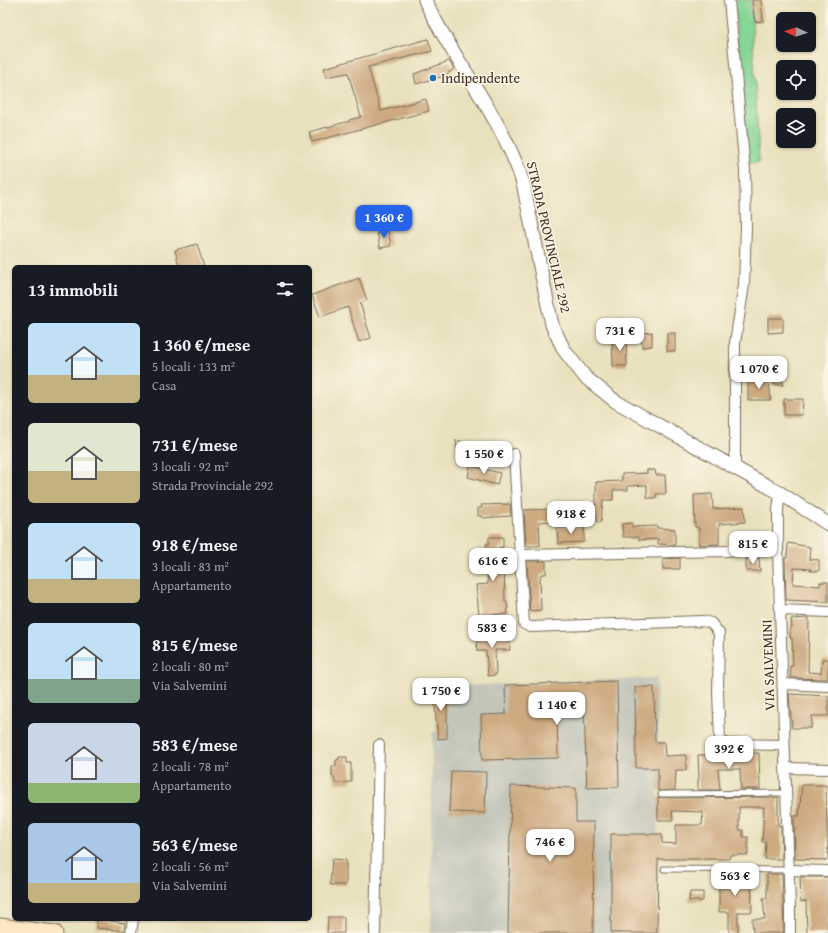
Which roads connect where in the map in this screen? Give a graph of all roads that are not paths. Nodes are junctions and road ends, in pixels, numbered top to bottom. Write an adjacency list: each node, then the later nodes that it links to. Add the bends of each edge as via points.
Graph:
1 (425, 0): 4 (street, STRADA PROVINCIALE 292, via 504,135 516,162 523,183 552,325 564,350 585,377 615,401)
2 (729, 0): 4 (street, via 745,170 746,227 744,286 735,343)
3 (514, 454): 8 (street)
4 (735, 467): 5 (street, STRADA PROVINCIALE 292)
5 (780, 493): 6 (street, STRADA PROVINCIALE 292); 7 (street, VIA SALVEMINI)
6 (828, 524)
7 (778, 550): 8 (street); 9 (street, VIA SALVEMINI)
8 (519, 555): 14 (street, via 522,620 526,626 702,621 711,623 719,633 720,643 720,740 727,744)
9 (780, 610): 10 (street); 11 (street, VIA SALVEMINI)
10 (828, 612)
11 (783, 684): 12 (street); 14 (street, VIA SALVEMINI)
12 (828, 686)
13 (379, 745): 26 (street)
14 (784, 745): 15 (street, VIA SALVEMINI)
15 (785, 768): 16 (street); 17 (street, VIA SALVEMINI)
16 (828, 769)
17 (786, 793): 18 (lane); 20 (street, VIA SALVEMINI)
18 (661, 794)
19 (664, 869): 20 (lane)
20 (789, 870): 21 (street); 27 (street, VIA SALVEMINI)
21 (828, 871)
22 (133, 921): 25 (street)
23 (0, 926): 24 (main road)
24 (55, 933)
25 (131, 933)
26 (375, 933)
27 (790, 933)

